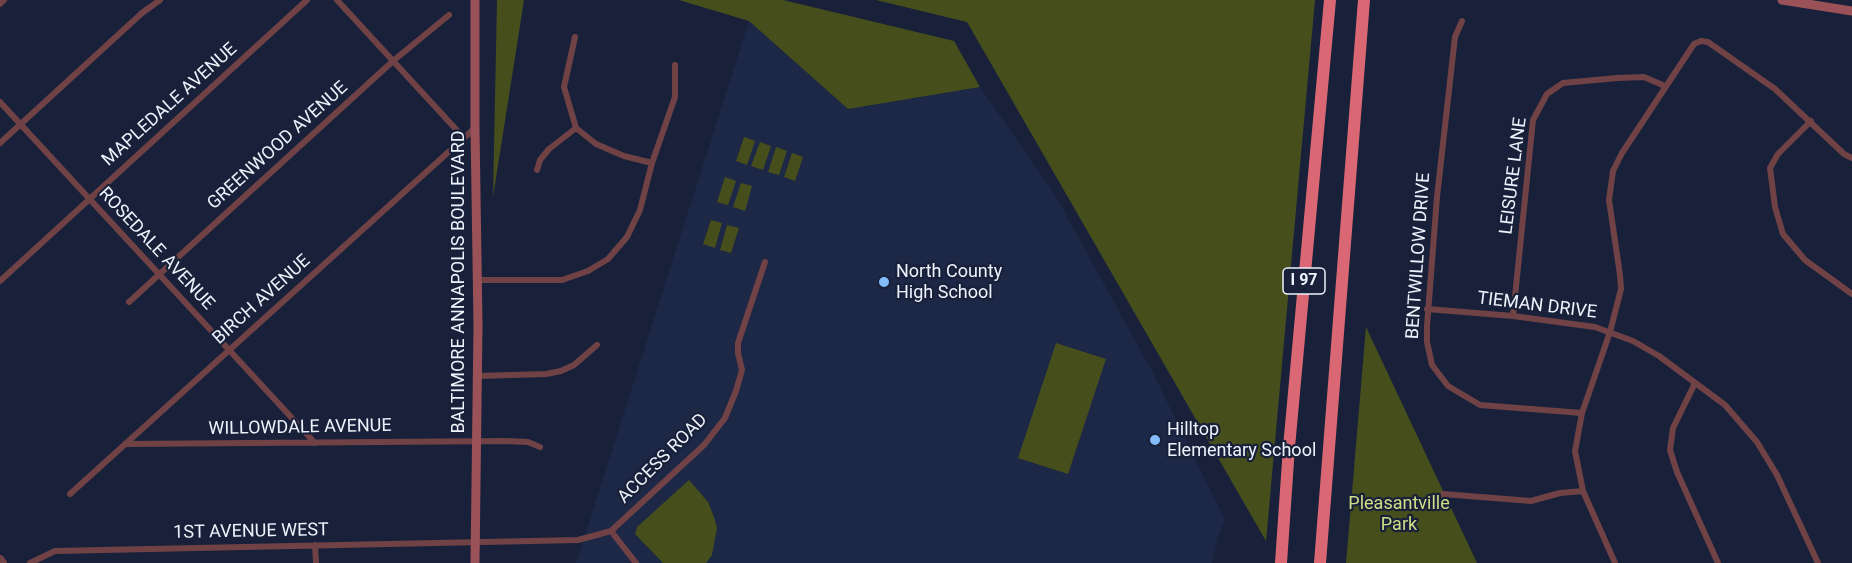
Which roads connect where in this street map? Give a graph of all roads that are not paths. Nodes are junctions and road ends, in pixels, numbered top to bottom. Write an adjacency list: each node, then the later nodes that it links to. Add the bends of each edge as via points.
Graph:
1 (4, 0): 10 (street)
2 (160, 0): 20 (street)
3 (307, 0): 29 (street, MAPLEDALE AVENUE)
4 (337, 0): 15 (street)
5 (475, 0): 21 (main road, BALTIMORE ANNAPOLIS BOULEVARD)
6 (1330, 0): 60 (highway, I 97)
7 (1364, 0): 25 (highway)
8 (1370, 0): 25 (highway, I 97)
9 (1782, 0): 11 (main road)
10 (0, 4)
11 (1852, 11)
12 (449, 15): 15 (street, GREENWOOD AVENUE)
13 (1462, 21): 36 (street, BENTWILLOW DRIVE, via 1455,37)
14 (575, 37): 22 (street, via 564,87)
15 (393, 61): 23 (street); 31 (street, GREENWOOD AVENUE)
16 (675, 65): 27 (street, via 675,97)
17 (1665, 86): 19 (street, via 1694,44 1708,42 1775,89); 37 (street, LEISURE LANE, via 1644,76 1563,83 1547,94 1533,120); 38 (street, via 1622,153 1611,179 1609,200 1621,289)
18 (0, 102): 20 (street, ROSEDALE AVENUE)
19 (1811, 122): 26 (street); 34 (street, via 1778,154 1770,168 1775,207 1783,234 1805,260)
20 (20, 125): 24 (street); 29 (street, ROSEDALE AVENUE)
21 (475, 128): 23 (street, BIRCH AVENUE); 32 (main road, BALTIMORE ANNAPOLIS BOULEVARD)
22 (576, 128): 27 (street, via 596,144); 28 (street, via 549,149)
23 (464, 138): 40 (street, BIRCH AVENUE)
24 (0, 143)
25 (1353, 154): 61 (highway, I 97)
26 (1852, 158)
27 (652, 163): 32 (street, via 640,210 627,237 608,259 588,272 562,280)
28 (537, 170)
29 (89, 199): 31 (street, ROSEDALE AVENUE); 33 (street, MAPLEDALE AVENUE)
30 (765, 262): 51 (street, ACCESS ROAD, via 738,343 742,370 725,418 704,445)
31 (160, 274): 35 (street, GREENWOOD AVENUE); 40 (street, ROSEDALE AVENUE)
32 (478, 280): 41 (main road, BALTIMORE ANNAPOLIS BOULEVARD)
33 (0, 281)
34 (1852, 294)
35 (129, 302)
36 (1427, 309): 37 (street, TIEMAN DRIVE); 43 (street, BENTWILLOW DRIVE, via 1426,342 1432,366 1448,386 1480,405)
37 (1513, 315): 38 (street, TIEMAN DRIVE)
38 (1610, 332): 42 (street, TIEMAN DRIVE, via 1659,356); 43 (street)
39 (597, 345): 41 (street, via 561,371)
40 (229, 351): 45 (street, ROSEDALE AVENUE); 46 (street, BIRCH AVENUE)
41 (477, 376): 44 (main road, BALTIMORE ANNAPOLIS BOULEVARD)
42 (1695, 383): 63 (street, via 1672,428 1670,450); 64 (street, TIEMAN DRIVE, via 1725,405 1757,442 1777,475)
43 (1582, 413): 48 (street, via 1575,451)
44 (477, 441): 45 (street, WILLOWDALE AVENUE); 47 (street, WILLOWDALE AVENUE, via 519,441); 52 (main road, BALTIMORE ANNAPOLIS BOULEVARD)
45 (315, 442): 46 (street, WILLOWDALE AVENUE)
46 (124, 444): 49 (street, BIRCH AVENUE)
47 (540, 447)
48 (1583, 491): 50 (street, via 1531,501); 62 (street)
49 (70, 494)
50 (1443, 494)
51 (611, 531): 52 (street, 1ST AVENUE WEST, via 578,540); 59 (street)
52 (475, 542): 53 (street, 1ST AVENUE WEST); 58 (main road, BALTIMORE ANNAPOLIS BOULEVARD)
53 (315, 545): 56 (street, 1ST AVENUE WEST, via 55,551); 57 (street)
54 (0, 559): 55 (street)
55 (3, 563)
56 (30, 563)
57 (316, 563)
58 (474, 563)
59 (636, 563)
60 (1281, 563)
61 (1320, 563)
62 (1615, 563)
63 (1718, 563)
64 (1818, 563)

